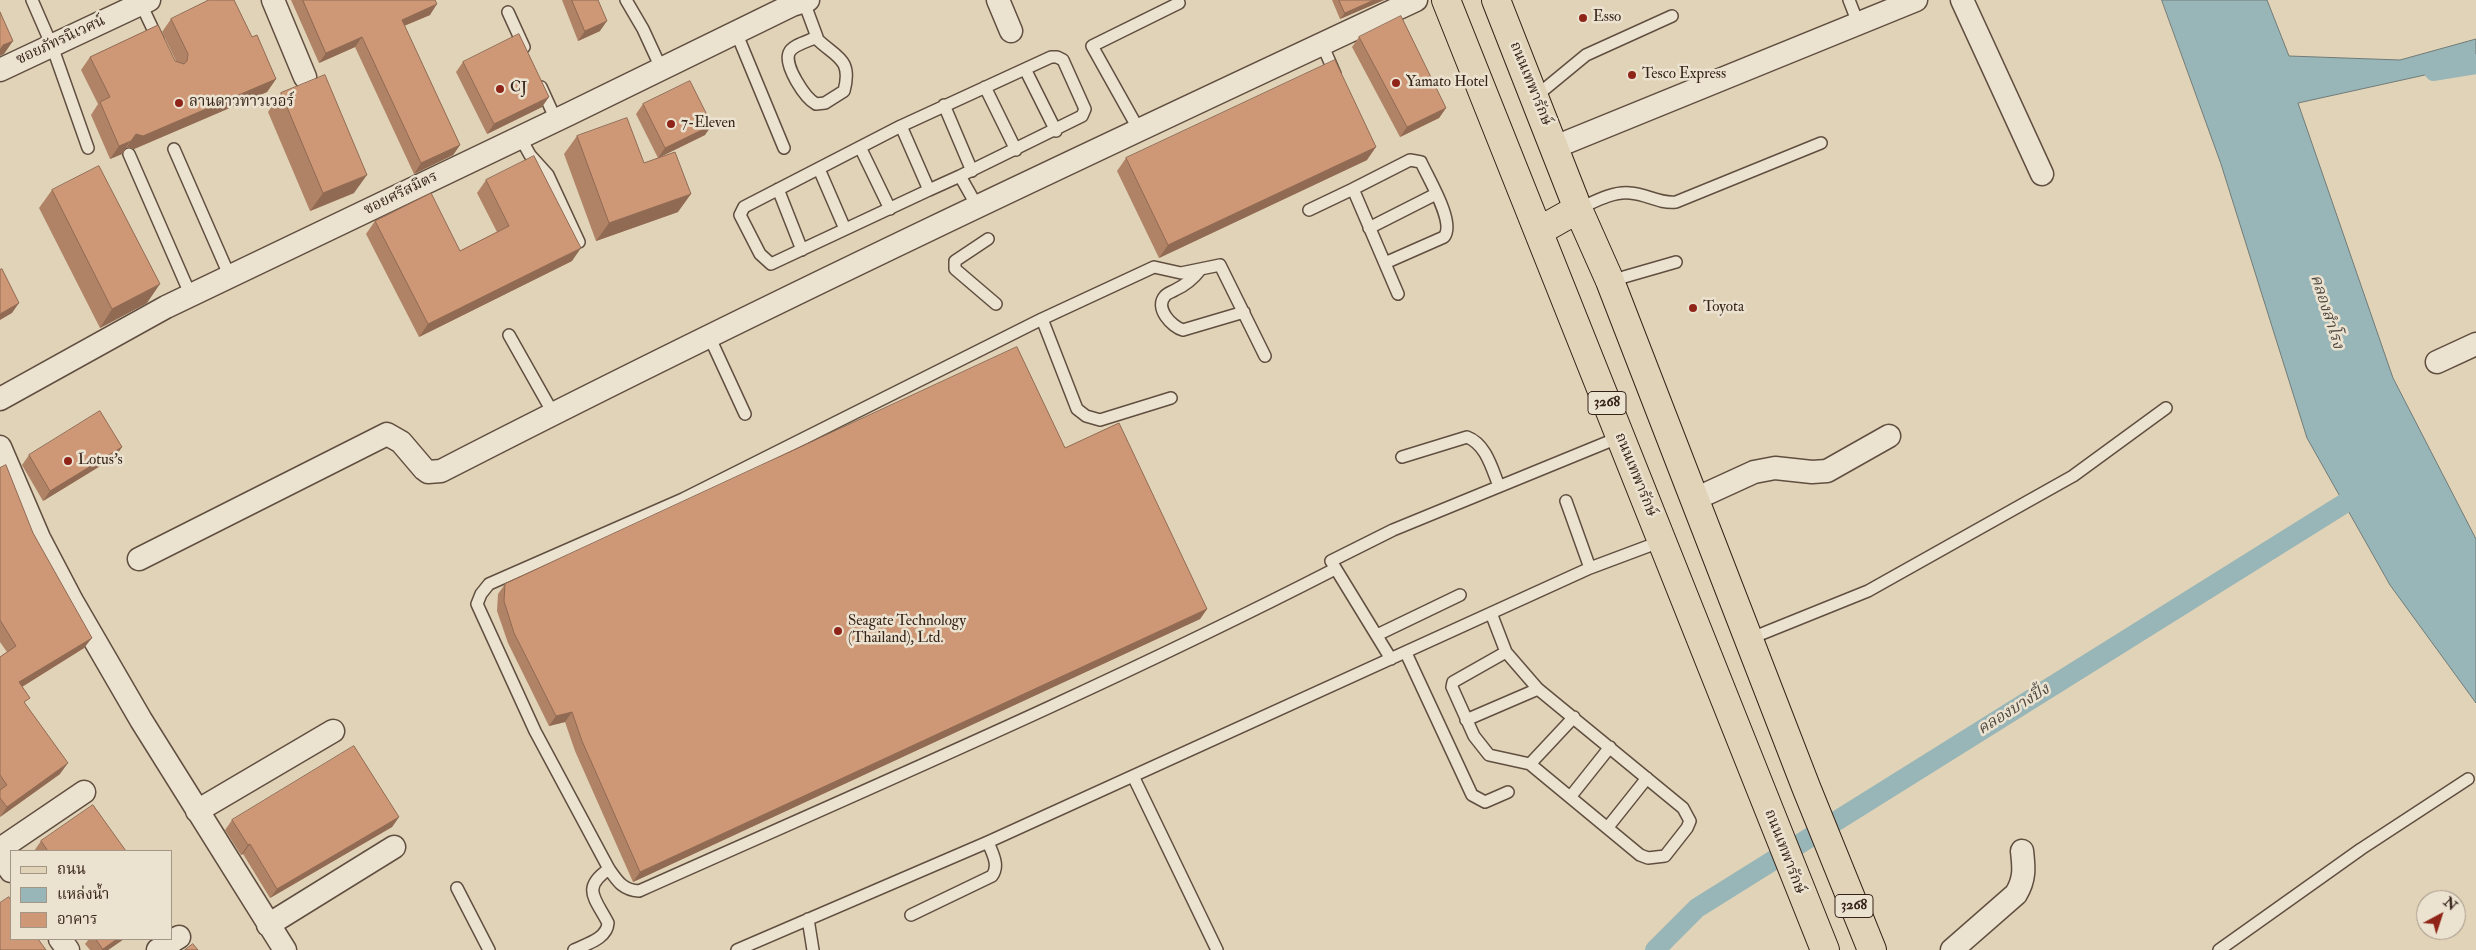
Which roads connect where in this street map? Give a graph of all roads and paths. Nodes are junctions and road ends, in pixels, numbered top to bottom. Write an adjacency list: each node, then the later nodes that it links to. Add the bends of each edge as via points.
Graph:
1 (32, 0): 22 (lane)
2 (273, 0): 29 (street)
3 (626, 0): 25 (lane)
4 (998, 0): 18 (street)
5 (1416, 0): 21 (street)
6 (1446, 0): 61 (main road, ถนนเทพารักษ์ / 3268)
7 (1496, 0): 32 (main road, ถนนเทพารักษ์ / 3268)
8 (1849, 0): 17 (lane)
9 (1916, 0): 14 (street)
10 (1962, 0): 49 (street)
11 (803, 1): 19 (street, ซอยศรีสมิตร); 20 (lane)
12 (145, 2): 22 (street, ซอยภัทรนิเวศน์); 23 (lane)
13 (1179, 2): 37 (lane, via 1092,46)
14 (1890, 5): 17 (street)
15 (508, 12): 24 (lane)
16 (1672, 16): 32 (lane, via 1586,55)
17 (1858, 23): 41 (street)
18 (1011, 31)
19 (736, 32): 25 (street, ซอยศรีสมิตร); 43 (lane)
20 (817, 37): 20 (lane, via 836,52 846,72 844,91 825,103 816,104 799,88 789,53 792,48)
21 (1322, 44): 31 (lane); 37 (street)
22 (52, 46): 27 (street, ซอยภัทรนิเวศน์); 42 (lane)
23 (164, 54)
24 (528, 57)
25 (660, 68): 34 (street, ซอยศรีสมิตร)
26 (1025, 69): 30 (lane); 36 (lane); 36 (lane, via 1051,57 1063,60 1085,109 1082,116)
27 (0, 70)
28 (536, 75): 34 (lane)
29 (305, 77)
30 (985, 87): 33 (lane); 45 (lane)
31 (1341, 87)
32 (1535, 97): 41 (main road, ถนนเทพารักษ์ / 3268)
33 (944, 105): 35 (lane); 48 (lane)
34 (556, 120): 38 (street, ซอยศรีสมิตร)
35 (901, 126): 40 (lane); 53 (lane)
36 (1056, 130): 45 (lane)
37 (1139, 130): 55 (street)
38 (520, 137): 63 (lane, via 530,155 548,175); 68 (street, ซอยศรีสมิตร)
39 (1821, 143): 57 (lane, via 1676,202 1656,201 1630,193 1614,195)
40 (860, 147): 47 (lane); 56 (lane)
41 (1555, 147): 57 (main road, ถนนเทพารักษ์ / 3268)
42 (88, 148)
43 (784, 148)
44 (174, 149): 68 (lane)
45 (1016, 150): 48 (lane)
46 (129, 154): 71 (lane)
47 (819, 168): 51 (lane); 60 (lane)
48 (972, 171): 50 (lane)
49 (2042, 174)
50 (960, 176): 53 (lane); 55 (lane)
51 (778, 189): 64 (lane); 64 (lane, via 744,207 740,215 767,262 771,264)
52 (1353, 189): 54 (lane, via 1416,159 1421,162); 58 (lane); 59 (lane)
53 (929, 190): 56 (lane)
54 (1436, 194): 59 (lane); 66 (lane, via 1448,222 1448,232)
55 (976, 206): 76 (street)
56 (890, 209): 60 (lane)
57 (1578, 209): 61 (main road); 69 (main road, ถนนเทพารักษ์ / 3268)
58 (1309, 210)
59 (1369, 228): 66 (lane)
60 (846, 229): 64 (lane)
61 (1539, 230): 86 (main road, ถนนเทพารักษ์ / 3268)
62 (988, 239): 72 (lane, via 955,261 954,265 955,270)
63 (579, 242)
64 (802, 250)
65 (1676, 262): 69 (lane)
66 (1385, 263): 70 (lane)
67 (1200, 270): 73 (lane, via 1220,266); 73 (lane, via 1192,280 1165,295 1163,312 1171,324 1183,330); 74 (lane, via 1181,273 1154,267)
68 (230, 277): 71 (street, ซอยศรีสมิตร)
69 (1610, 281): 90 (main road, ถนนเทพารักษ์ / 3268)
70 (1398, 294)
71 (191, 296): 81 (street, ซอยศรีสมิตร)
72 (996, 304)
73 (1244, 312): 78 (lane)
74 (1042, 319): 80 (lane, via 1077,409 1086,416 1100,420); 122 (lane, via 682,499 489,584 481,594 477,604 535,731)
75 (509, 335): 83 (lane)
76 (709, 336): 83 (street); 84 (lane)
77 (2476, 344): 79 (street)
78 (1265, 356)
79 (2437, 362)
80 (1171, 398)
81 (0, 399)
82 (2166, 408): 99 (lane, via 2073,476 1868,591)
83 (553, 413): 93 (street, via 440,471 428,472 401,442 387,434)
84 (745, 414)
85 (1889, 436): 90 (street, via 1827,471 1775,468 1754,472)
86 (1620, 437): 89 (lane); 92 (main road, ถนนเทพารักษ์ / 3268)
87 (0, 447): 115 (street, via 39,538 72,601)
88 (1402, 457): 89 (lane, via 1467,437 1483,449)
89 (1499, 486): 95 (lane, via 1393,530 1331,561)
90 (1694, 499): 99 (main road, ถนนเทพารักษ์ / 3268)
91 (1566, 501): 94 (lane)
92 (1662, 541): 94 (lane); 136 (main road, ถนนเทพารักษ์ / 3268)
93 (139, 559)
94 (1590, 568): 97 (lane)
95 (1335, 570): 98 (lane); 122 (lane, via 1012,724 639,891 628,891 621,886)
96 (1460, 595): 98 (lane)
97 (1491, 613): 100 (lane); 101 (lane)
98 (1377, 636): 102 (lane)
99 (1749, 639): 137 (main road, ถนนเทพารักษ์ / 3268)
100 (1506, 652): 103 (lane); 105 (lane, via 1452,682)
101 (1406, 653): 102 (lane); 113 (lane, via 1472,795 1485,802)
102 (1391, 659): 109 (lane)
103 (1538, 689): 104 (lane); 105 (lane)
104 (1574, 717): 107 (lane); 108 (lane)
105 (1466, 720): 108 (lane, via 1489,756)
106 (333, 731): 115 (street)
107 (1610, 747): 110 (lane); 114 (lane)
108 (1530, 764): 114 (lane)
109 (1133, 776): 117 (lane); 135 (lane)
110 (1648, 778): 116 (lane); 116 (lane, via 1683,808 1690,821 1665,856 1648,858 1640,855)
111 (2468, 779): 139 (lane, via 2361,849)
112 (84, 792): 119 (street)
113 (1508, 792)
114 (1571, 796): 116 (lane)
115 (197, 810): 127 (street)
116 (1608, 827)
117 (988, 842): 125 (lane, via 996,864 992,876); 126 (lane)
118 (394, 847): 127 (street)
119 (0, 849)
120 (2022, 850): 138 (street, via 2024,877 2016,894)
121 (0, 856): 123 (street)
122 (609, 869): 132 (lane, via 596,877 592,885 608,928 601,936)
123 (10, 870)
124 (457, 888): 131 (lane)
125 (911, 915)
126 (808, 919): 133 (lane); 134 (lane)
127 (268, 925): 130 (street)
128 (179, 937): 129 (street)
129 (158, 950)
130 (285, 950)
131 (489, 950)
132 (574, 950)
133 (736, 950)
134 (813, 950)
135 (1217, 950)
136 (1825, 950)
137 (1872, 950)
138 (1952, 950)
139 (2219, 950)

